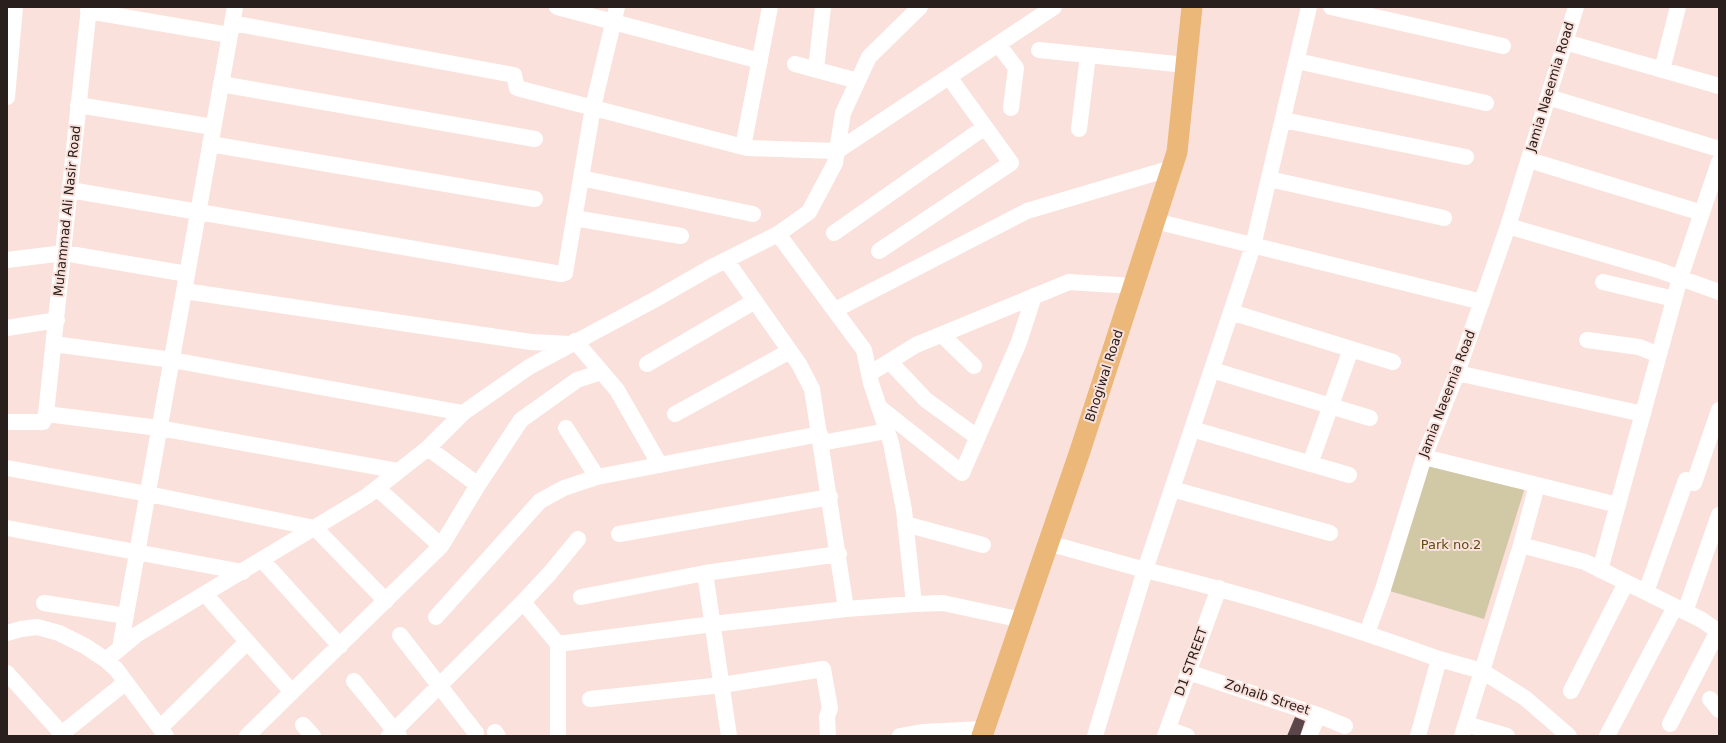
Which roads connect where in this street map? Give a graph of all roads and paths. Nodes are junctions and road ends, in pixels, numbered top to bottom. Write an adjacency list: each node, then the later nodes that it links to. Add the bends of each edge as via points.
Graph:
1 (15, 7): 31 (street)
2 (234, 7): 15 (street)
3 (557, 7): 14 (street)
4 (770, 7): 21 (street)
5 (823, 7): 25 (street)
6 (920, 7): 28 (street, via 869,57)
7 (1054, 7): 17 (street)
8 (1192, 7): 24 (main road, Bhogiwal Road)
9 (1309, 7): 22 (street)
10 (1331, 7): 18 (street)
11 (1576, 7): 16 (street, Jamia Naeemia Road)
12 (1678, 7): 26 (street)
13 (89, 9): 15 (street); 34 (street, Muhammad Ali Nasir Road)
14 (615, 15): 21 (street); 35 (street)
15 (231, 29): 29 (street); 35 (street, via 514,75 518,88)
16 (1565, 42): 26 (street); 32 (street, Jamia Naeemia Road)
17 (998, 44): 27 (street); 36 (street, via 1016,68)
18 (1503, 46)
19 (1039, 50): 20 (street)
20 (1088, 55): 24 (street); 40 (street)
21 (760, 61): 43 (street)
22 (1297, 61): 33 (street); 37 (street)
23 (795, 64): 25 (street)
24 (1186, 66): 49 (main road, Bhogiwal Road, via 1178,152)
25 (816, 69): 28 (street)
26 (1662, 70): 30 (street)
27 (948, 77): 39 (street); 45 (street)
28 (858, 81): 45 (street, via 843,113)
29 (221, 84): 38 (street); 41 (street)
30 (1719, 86)
31 (7, 97)
32 (1548, 98): 44 (street); 47 (street, Jamia Naeemia Road)
33 (1486, 103)
34 (78, 105): 38 (street); 52 (street, Muhammad Ali Nasir Road)
35 (593, 107): 43 (street); 50 (street)
36 (1012, 108)
37 (1283, 120): 46 (street); 51 (street)
38 (213, 127): 42 (street)
39 (985, 127): 61 (street); 65 (street, via 1011,163)
40 (1078, 129)
41 (534, 139)
42 (210, 144): 53 (street); 54 (street)
43 (743, 147): 45 (street)
44 (1719, 149)
45 (837, 151): 62 (street, via 835,163 809,212)
46 (1466, 157)
47 (1529, 160): 55 (street); 60 (street, Jamia Naeemia Road)
48 (1719, 162): 55 (street)
49 (1172, 168): 59 (main road, Bhogiwal Road); 79 (street, via 1027,211)
50 (581, 178): 56 (street); 57 (street)
51 (1269, 179): 58 (street); 64 (street)
52 (70, 190): 54 (street); 66 (street, Muhammad Ali Nasir Road)
53 (535, 199)
54 (198, 213): 57 (street, via 561,274 565,273); 69 (street)
55 (1702, 213): 70 (street)
56 (753, 214)
57 (574, 218): 63 (street)
58 (1444, 218)
59 (1155, 221): 64 (street); 72 (main road, Bhogiwal Road)
60 (1508, 226): 70 (street); 78 (street, Jamia Naeemia Road)
61 (834, 233)
62 (778, 234): 68 (street); 79 (street)
63 (681, 236)
64 (1253, 246): 78 (street); 80 (street)
65 (878, 251)
66 (64, 254): 67 (street); 69 (street); 81 (street, Muhammad Ali Nasir Road)
67 (7, 260)
68 (726, 260): 77 (street); 85 (street)
69 (187, 274): 73 (street)
70 (1680, 278): 74 (street); 76 (street)
71 (1603, 282): 76 (street)
72 (1134, 286): 75 (street, via 1069,282); 136 (main road, Bhogiwal Road)
73 (184, 292): 85 (street, via 531,342); 90 (street)
74 (1719, 292)
75 (1034, 296): 83 (street); 112 (street, via 1019,342)
76 (1674, 299): 89 (street)
77 (755, 301): 88 (street); 93 (street)
78 (1482, 302): 97 (street, Jamia Naeemia Road)
79 (836, 310): 98 (street, via 864,350)
80 (1231, 312): 87 (street); 95 (street)
81 (57, 320): 82 (street); 86 (street, Muhammad Ali Nasir Road)
82 (7, 328)
83 (942, 334): 91 (street, via 916,345); 94 (street)
84 (1587, 340): 89 (street, via 1639,347)
85 (573, 343): 96 (street); 102 (street, via 529,367)
86 (54, 344): 90 (street); 103 (street, Muhammad Ali Nasir Road)
87 (1351, 349): 92 (street); 99 (street)
88 (790, 351): 104 (street); 113 (street, via 812,389)
89 (1659, 355): 105 (street)
90 (172, 360): 102 (street); 108 (street)
91 (890, 362): 98 (street); 112 (street, via 926,400)
92 (1392, 362)
93 (647, 364)
94 (974, 366)
95 (1212, 370): 99 (street); 110 (street)
96 (602, 372): 117 (street, via 617,390); 122 (street, via 577,380 521,420)
97 (1457, 373): 105 (street); 115 (street, Jamia Naeemia Road)
98 (869, 374): 100 (street)
99 (1330, 406): 106 (street); 116 (street)
100 (879, 407): 111 (street); 112 (street, via 962,472)
101 (1719, 410): 149 (street, via 1694,483 1686,480)
102 (463, 413): 114 (street)
103 (46, 414): 107 (street, via 43,422); 108 (street)
104 (675, 414)
105 (1643, 414): 128 (street)
106 (1370, 418)
107 (7, 422)
108 (159, 428): 119 (street); 126 (street)
109 (566, 428): 121 (street)
110 (1192, 429): 116 (street); 125 (street)
111 (887, 431): 113 (street); 130 (street)
112 (977, 437)
113 (820, 439): 117 (street); 127 (street)
114 (428, 448): 119 (street); 122 (street)
115 (1424, 457): 123 (street); 164 (street, Jamia Naeemia Road)
116 (1310, 464): 120 (street)
117 (660, 465): 121 (street)
118 (7, 468): 126 (street)
119 (399, 470): 124 (street)
120 (1349, 475)
121 (597, 477): 159 (street, via 564,488 540,501)
122 (478, 485): 139 (street)
123 (1536, 485): 128 (street); 138 (street)
124 (377, 488): 132 (street); 139 (street)
125 (1172, 489): 133 (street); 143 (street)
126 (148, 494): 132 (street); 140 (street)
127 (830, 498): 134 (street); 141 (street)
128 (1618, 505): 144 (street)
129 (1719, 515): 157 (street)
130 (906, 524): 137 (street); 155 (street)
131 (7, 528): 140 (street)
132 (315, 528): 142 (street); 152 (street)
133 (1330, 533)
134 (618, 534)
135 (578, 539): 153 (street)
136 (1048, 543): 143 (street); 160 (main road, Bhogiwal Road)
137 (983, 545)
138 (1521, 545): 144 (street, via 1585,562); 172 (street)
139 (441, 546): 152 (street)
140 (137, 552): 145 (street); 158 (street)
141 (838, 554): 146 (street); 156 (street)
142 (262, 560): 145 (street); 168 (street)
143 (1145, 570): 148 (street); 198 (street)
144 (1600, 570): 147 (street)
145 (243, 572): 150 (street)
146 (705, 573): 151 (street); 161 (street)
147 (1626, 583): 149 (street); 179 (street)
148 (1219, 588): 164 (street); 173 (street, D1 STREET)
149 (1646, 592): 157 (street)
150 (205, 594): 166 (street); 169 (street)
151 (581, 597)
152 (386, 601): 168 (street)
153 (523, 602): 167 (street); 177 (street)
154 (44, 603): 158 (street)
155 (914, 604): 156 (street); 160 (street, via 943,603)
156 (846, 609): 161 (street)
157 (1680, 609): 163 (street); 192 (street)
158 (126, 616): 169 (street)
159 (436, 617)
160 (1022, 620): 186 (main road, Bhogiwal Road)
161 (713, 624): 167 (street); 178 (street)
162 (9, 628): 171 (street, via 37,627 59,633)
163 (1718, 632): 185 (street)
164 (1367, 633): 170 (street)
165 (400, 634): 177 (street)
166 (247, 642): 180 (street); 187 (street)
167 (558, 644): 194 (street)
168 (340, 646): 180 (street)
169 (120, 648): 171 (street)
170 (1439, 659): 172 (street); 201 (street)
171 (106, 660): 176 (street)
172 (1482, 671): 184 (street); 203 (street, via 1525,698)
173 (1188, 672): 182 (street, Zohaib Street); 189 (street, D1 STREET)
174 (7, 673): 191 (street)
175 (354, 681): 190 (street)
176 (126, 682): 187 (street); 191 (street)
177 (440, 685): 188 (street); 190 (street)
178 (722, 685): 181 (street); 195 (street); 196 (street, via 823,670 830,708 827,717)
179 (1571, 691)
180 (292, 692): 193 (street)
181 (590, 699)
182 (1318, 715): 183 (street, Zohaib Street); 200 (street)
183 (1345, 726)
184 (1464, 730): 202 (street)
185 (1675, 731)
186 (983, 732): 197 (street, via 922,732)
187 (162, 733)
188 (476, 733)
189 (1166, 733): 199 (street)
190 (394, 734)
191 (60, 735)
192 (1610, 735)
193 (247, 736)
194 (558, 736)
195 (729, 736)
196 (828, 736)
197 (900, 736)
198 (1095, 736)
199 (1187, 736)
200 (1309, 736)
201 (1418, 736)
202 (1507, 736)
203 (1569, 736)

